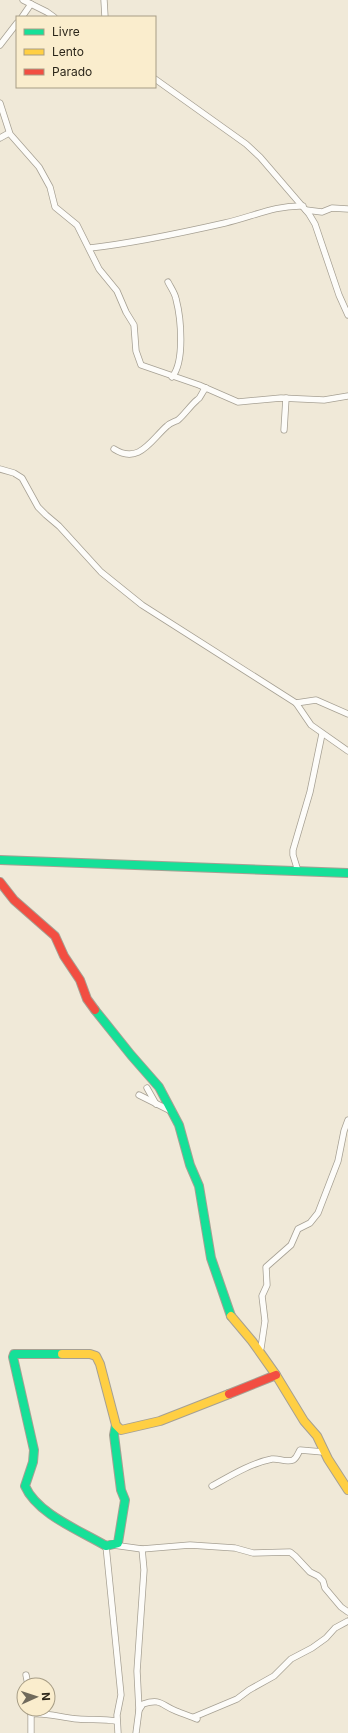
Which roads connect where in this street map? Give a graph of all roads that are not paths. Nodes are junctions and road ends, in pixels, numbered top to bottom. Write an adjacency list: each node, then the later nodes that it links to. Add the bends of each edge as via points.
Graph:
1 (23, 0): 3 (street)
2 (104, 0): 6 (street)
3 (31, 4): 4 (street); 5 (street)
4 (23, 16)
5 (52, 16)
6 (105, 16)
7 (16, 24): 8 (street)
8 (0, 45)
9 (156, 80): 13 (street, via 260,156)
10 (0, 103): 11 (street)
11 (9, 132): 12 (street); 15 (street, via 39,167 50,187 55,207 77,225)
12 (0, 138)
13 (305, 208): 14 (street, via 322,212 332,208); 15 (street, via 282,206 228,222 153,239); 17 (street, via 316,224)
14 (348, 209)
15 (90, 248): 19 (street, via 99,269 117,291 134,325 139,363)
16 (168, 282): 18 (street, via 178,306 181,340)
17 (348, 315)
18 (178, 369): 19 (street); 20 (street)
19 (172, 377): 20 (street)
20 (182, 380): 21 (street)
21 (206, 388): 23 (street, via 238,402); 25 (street, via 199,399 144,450 125,454)
22 (348, 396): 23 (street, via 312,400)
23 (286, 398): 24 (street)
24 (284, 430)
25 (114, 449)
26 (0, 469): 27 (street, via 22,478 38,507 101,572 127,594)
27 (296, 703): 28 (street, via 316,700); 29 (street, via 308,723)
28 (348, 714)
29 (322, 734): 30 (street); 32 (street, via 293,855)
30 (348, 751)
31 (0, 860): 32 (street)
32 (298, 871): 33 (street)
33 (348, 872)
34 (0, 882): 38 (street, via 10,895 55,936 64,956 80,980 87,999 159,1087)
35 (147, 1088): 37 (street)
36 (139, 1095): 37 (street)
37 (156, 1104): 38 (street)
38 (173, 1112): 40 (street, via 199,1186 211,1258 230,1314)
39 (348, 1120): 40 (street, via 338,1161 318,1212 310,1222 298,1229 291,1245 266,1266 267,1285 262,1296 265,1324)
40 (259, 1351): 41 (street)
41 (276, 1375): 42 (street, via 160,1421 121,1430); 43 (street, via 301,1417 316,1436)
42 (116, 1425): 46 (street, via 114,1435 121,1490 125,1500 118,1543); 46 (street, via 96,1356 14,1354 34,1450 34,1461 26,1479 26,1490 44,1509 60,1520)
43 (323, 1452): 44 (street, via 300,1450 292,1460 274,1459 264,1462); 45 (street)
44 (212, 1486)
45 (348, 1490)
46 (110, 1545): 47 (street); 53 (street, via 120,1695)
47 (142, 1548): 48 (street, via 190,1545 235,1548 253,1553 290,1552 323,1581 325,1588); 50 (street, via 144,1570 137,1670)
48 (348, 1612)
49 (348, 1621): 50 (street, via 335,1628 312,1648 291,1659 274,1676 237,1699 196,1718 162,1703 150,1701 143,1704)
50 (139, 1710): 56 (street)
51 (56, 1715): 53 (street)
52 (31, 1717): 54 (street)
53 (116, 1721): 55 (street)
54 (31, 1733)
55 (118, 1733)
56 (136, 1733)

